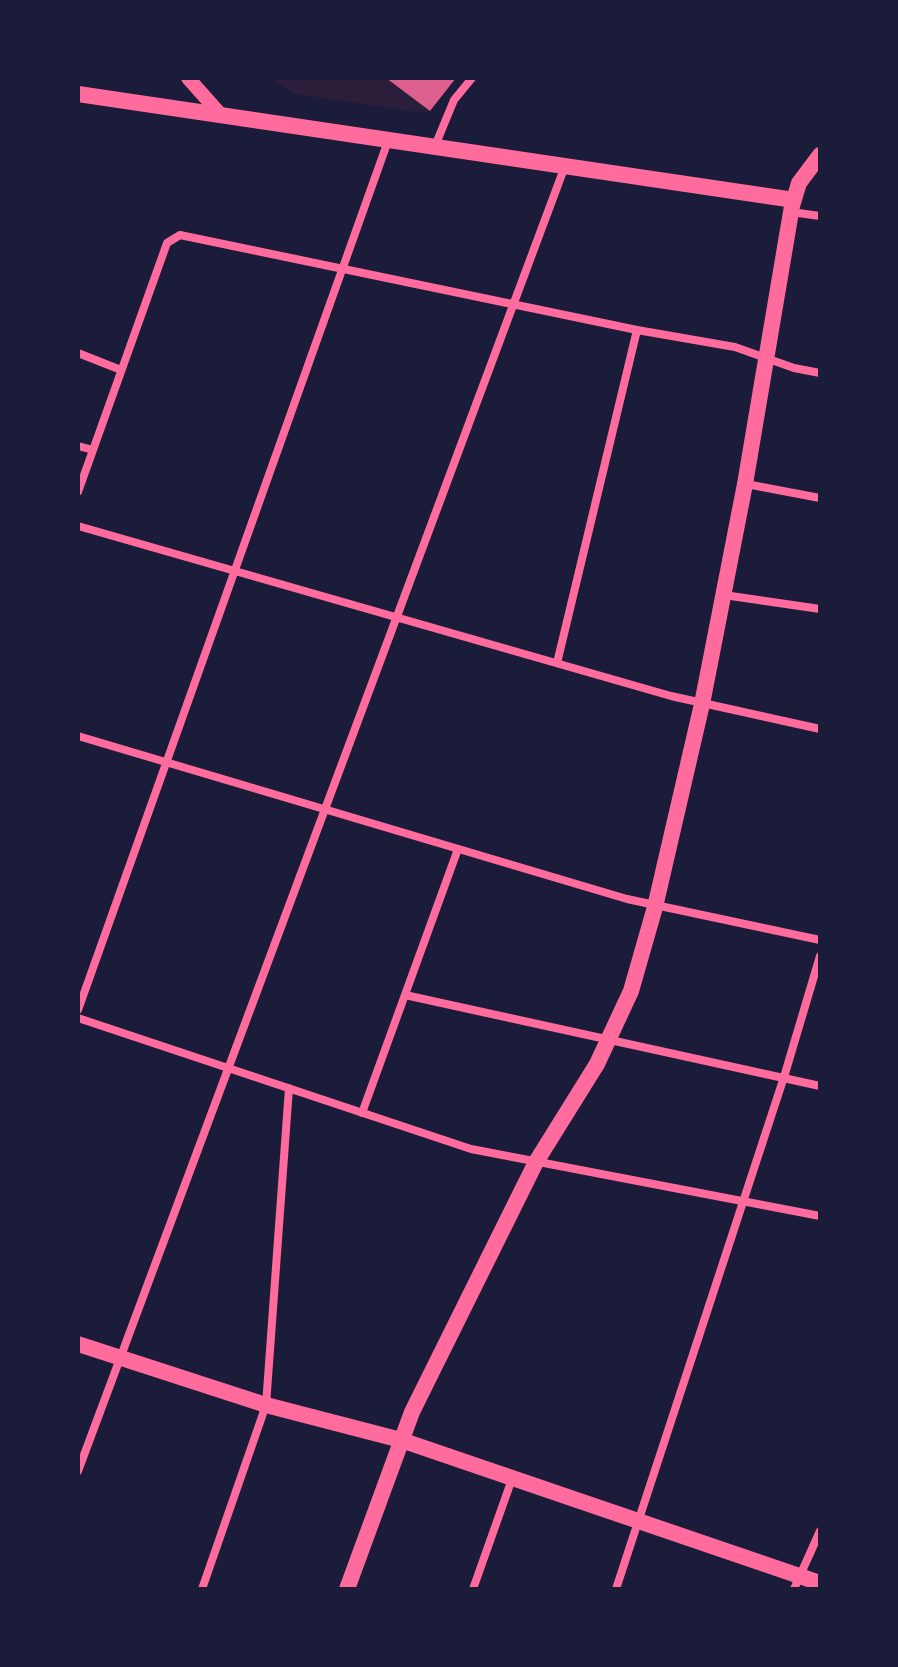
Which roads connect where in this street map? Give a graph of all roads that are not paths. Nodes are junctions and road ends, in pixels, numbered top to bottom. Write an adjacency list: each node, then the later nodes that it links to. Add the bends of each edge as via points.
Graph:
1 (188, 78): 4 (street)
2 (472, 78): 6 (street, via 454,100)
3 (78, 94): 4 (main road)
4 (221, 115): 5 (main road)
5 (388, 140): 6 (main road); 11 (street)
6 (434, 147): 8 (main road)
7 (820, 155): 9 (main road, via 803,176)
8 (565, 166): 9 (main road); 12 (street)
9 (793, 206): 10 (street); 15 (main road)
10 (820, 216)
11 (343, 268): 12 (street); 16 (street, via 180,235 167,243); 24 (street)
12 (514, 303): 13 (street); 27 (street)
13 (637, 330): 15 (street); 28 (street)
14 (78, 353): 16 (street)
15 (765, 357): 17 (street); 20 (main road)
16 (121, 370): 19 (street)
17 (820, 373)
18 (78, 446): 19 (street)
19 (93, 450): 21 (street)
20 (745, 484): 22 (street); 25 (main road)
21 (78, 492)
22 (820, 498)
23 (78, 526): 24 (street)
24 (235, 571): 27 (street); 32 (street)
25 (723, 595): 26 (street); 29 (main road)
26 (820, 609)
27 (397, 617): 28 (street); 33 (street)
28 (557, 663): 29 (street)
29 (702, 704): 30 (street); 35 (main road)
30 (820, 729)
31 (78, 736): 32 (street)
32 (165, 762): 33 (street); 39 (street)
33 (325, 809): 34 (street); 42 (street)
34 (458, 849): 35 (street); 38 (street)
35 (655, 907): 36 (street); 41 (main road, via 631,991)
36 (820, 940)
37 (820, 956): 43 (street)
38 (405, 995): 41 (street); 46 (street)
39 (78, 1010)
40 (78, 1018): 42 (street)
41 (610, 1039): 43 (street); 47 (main road)
42 (229, 1067): 45 (street); 51 (street)
43 (784, 1077): 44 (street); 48 (street)
44 (820, 1086)
45 (289, 1088): 46 (street); 52 (street)
46 (362, 1113): 47 (street, via 471,1149)
47 (536, 1162): 48 (street); 53 (main road)
48 (742, 1201): 49 (street); 56 (street)
49 (820, 1216)
50 (78, 1344): 51 (main road)
51 (120, 1358): 52 (main road); 54 (street)
52 (266, 1405): 53 (main road); 60 (street)
53 (401, 1440): 55 (main road); 61 (main road)
54 (78, 1471)
55 (512, 1479): 56 (main road); 62 (street)
56 (638, 1523): 58 (main road); 63 (street)
57 (820, 1531): 58 (street)
58 (797, 1582): 59 (main road)
59 (820, 1583)
60 (202, 1589)
61 (347, 1589)
62 (473, 1589)
63 (616, 1589)

